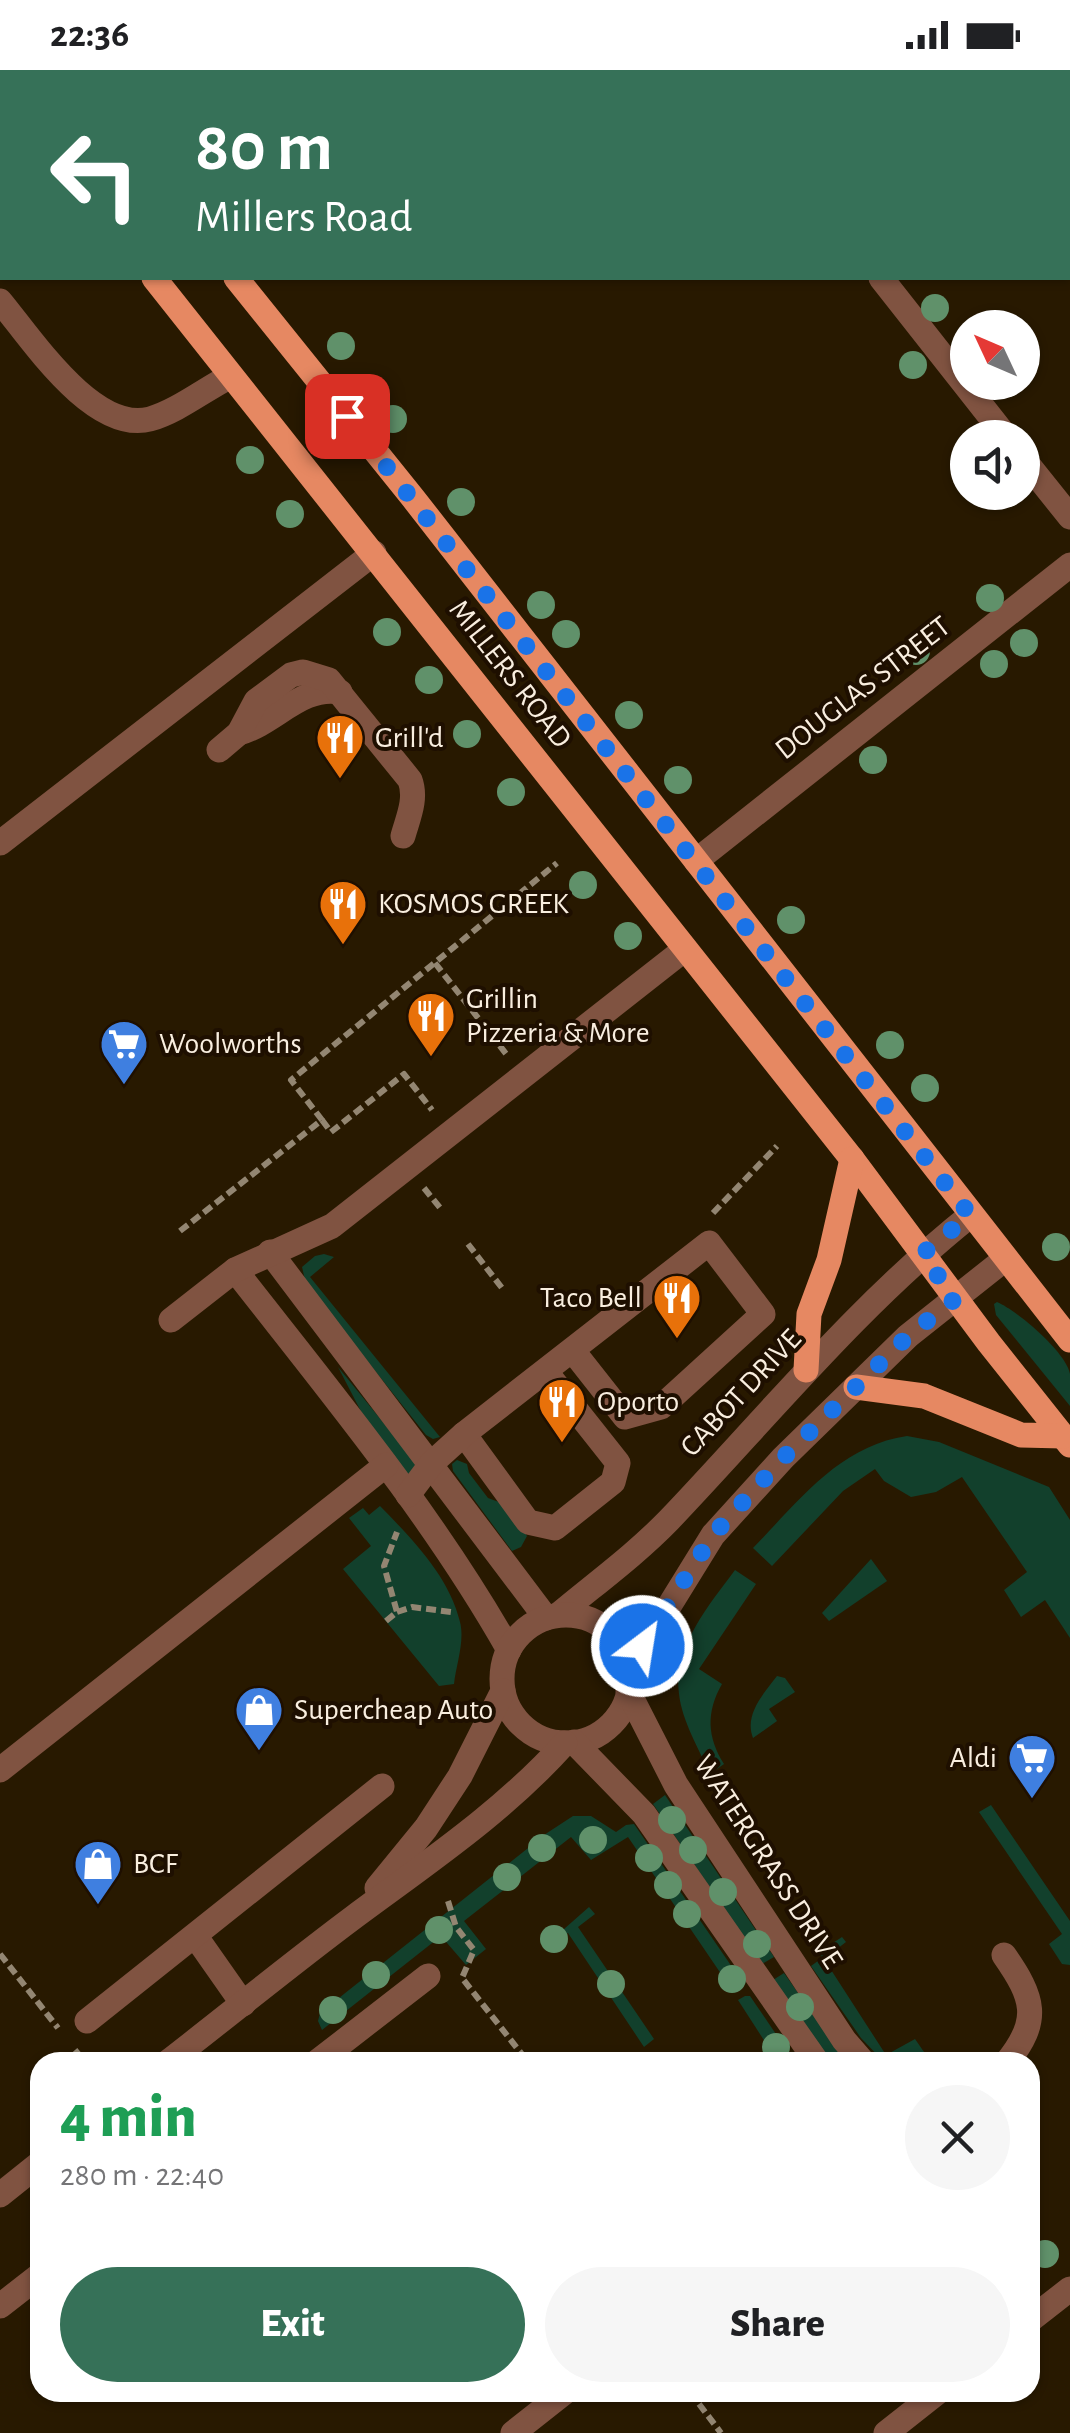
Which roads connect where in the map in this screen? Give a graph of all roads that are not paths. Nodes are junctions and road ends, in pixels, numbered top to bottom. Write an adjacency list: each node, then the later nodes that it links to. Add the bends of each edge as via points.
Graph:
1 (156, 280): 5 (main road, MILLERS ROAD)
2 (238, 280): 14 (main road, MILLERS ROAD)
3 (883, 280): 6 (street)
4 (0, 301): 5 (street, via 100,411 146,420)
5 (232, 376): 9 (main road, MILLERS ROAD)
6 (994, 420)
7 (1040, 478): 8 (street)
8 (1070, 516)
9 (374, 554): 13 (street); 15 (main road, MILLERS ROAD)
10 (1070, 565): 14 (street, DOUGLAS STREET)
11 (229, 741): 12 (street, via 256,701 291,675 329,680 410,780 414,790)
12 (403, 836)
13 (0, 843)
14 (696, 861): 17 (main road, MILLERS ROAD)
15 (684, 949): 16 (main road, MILLERS ROAD); 18 (street, via 332,1226)
16 (852, 1159): 19 (main road, MILLERS ROAD); 26 (main road, via 809,1314)
17 (970, 1215): 19 (street, CABOT DRIVE); 20 (main road, MILLERS ROAD)
18 (270, 1252): 21 (street); 31 (street)
19 (922, 1254): 22 (main road, MILLERS ROAD); 26 (street, CABOT DRIVE)
20 (1005, 1259): 22 (street); 24 (main road, MILLERS ROAD)
21 (236, 1270): 23 (street); 32 (street)
22 (955, 1299): 28 (street); 30 (main road, MILLERS ROAD)
23 (170, 1320)
24 (1070, 1340)
25 (573, 1351): 25 (street, via 624,1417 661,1407 763,1314 709,1243); 27 (street)
26 (806, 1370): 34 (street, CABOT DRIVE, via 666,1524)
27 (546, 1372): 29 (street); 29 (street, via 618,1463 613,1482 554,1528 528,1522)
28 (856, 1387): 30 (main road, via 924,1396 1021,1435); 36 (street, via 713,1535)
29 (464, 1434): 31 (street)
30 (1066, 1440)
31 (432, 1463): 33 (street); 34 (street)
32 (386, 1465): 33 (street); 39 (street)
33 (408, 1495): 35 (street)
34 (552, 1616): 35 (street, via 518,1636); 36 (street, via 597,1623 618,1644)
35 (509, 1650): 37 (street)
36 (628, 1681): 38 (street, via 623,1706 603,1730); 50 (street, WATERGRASS DRIVE, via 676,1785)
37 (503, 1691): 38 (street, via 518,1722 548,1740); 41 (street, via 426,1828)
38 (569, 1743): 41 (street, via 501,1807); 49 (street, via 644,1814)
39 (0, 1770)
40 (382, 1786): 42 (street)
41 (352, 1919): 45 (street)
42 (196, 1936): 45 (street); 46 (street)
43 (1004, 1955): 51 (street, via 1030,2006 1026,2039)
44 (428, 1976): 48 (street)
45 (243, 2004): 47 (street)
46 (87, 2022)
47 (181, 2052)
48 (330, 2052)
49 (810, 2052)
50 (854, 2052)
51 (1016, 2052)
52 (30, 2171): 53 (street)
53 (0, 2195)
54 (30, 2283): 56 (street)
55 (1070, 2289): 57 (street)
56 (0, 2306)
57 (1040, 2309)
58 (552, 2402): 60 (street)
59 (925, 2402): 61 (street)
60 (513, 2433)
61 (886, 2433)

